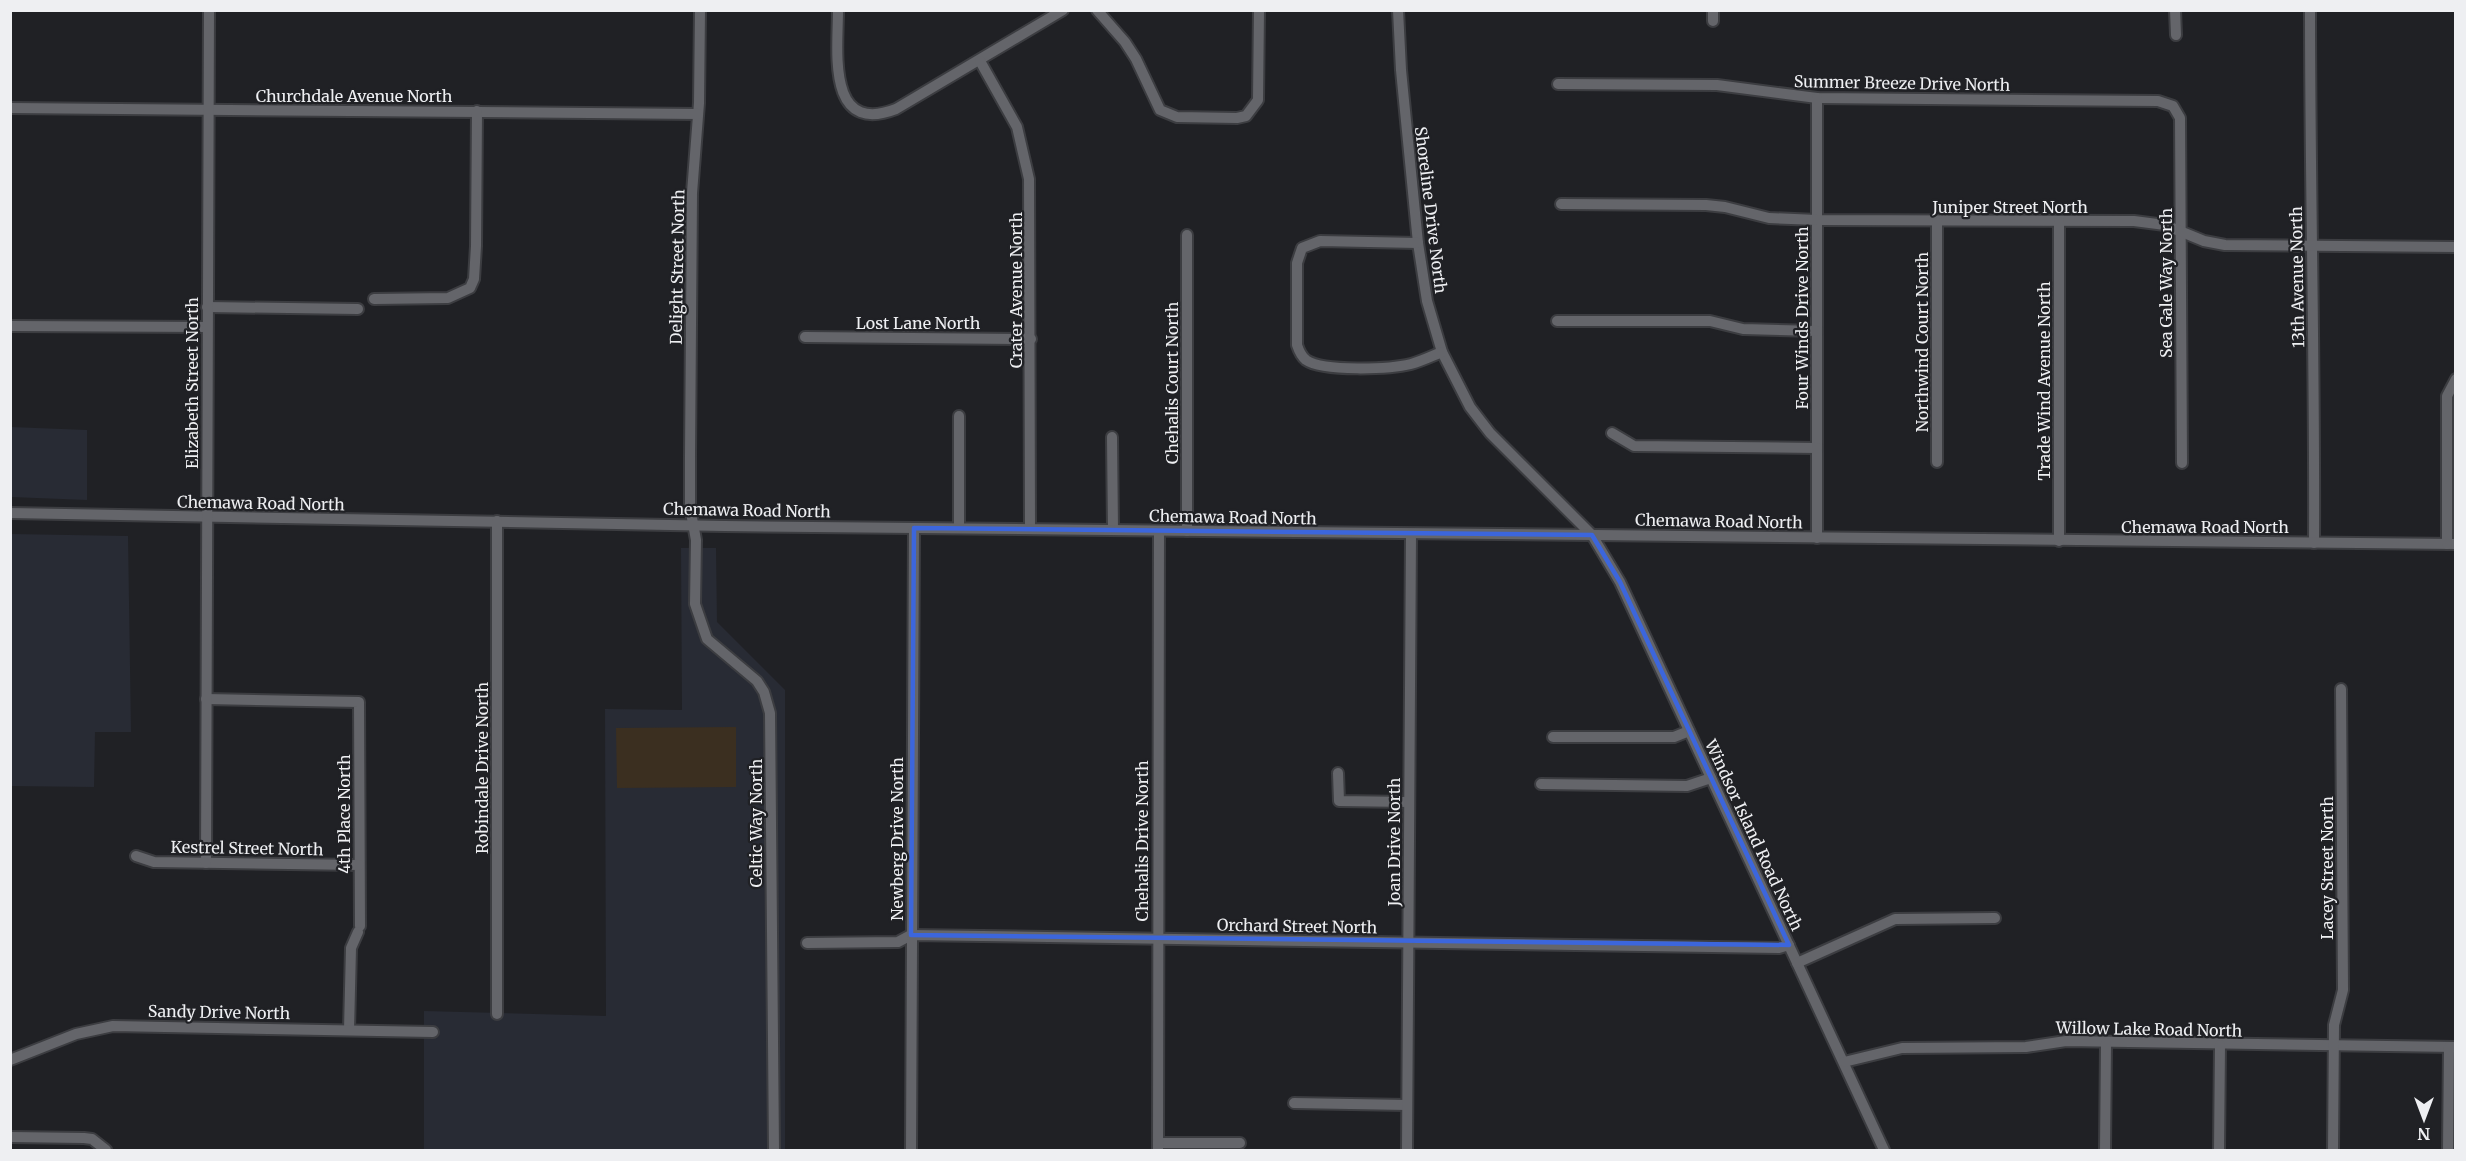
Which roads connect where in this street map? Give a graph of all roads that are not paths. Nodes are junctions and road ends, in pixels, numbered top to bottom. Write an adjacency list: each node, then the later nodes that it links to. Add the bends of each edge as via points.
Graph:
1 (209, 10): 16 (street, Elizabeth Street North)
2 (700, 10): 18 (street, Delight Street North)
3 (838, 10): 11 (street, via 840,89 852,105 875,114 896,109)
4 (1063, 10): 11 (street)
5 (1097, 10): 6 (street, via 1136,59 1160,110 1177,117 1238,118 1246,116 1258,100)
6 (1258, 10)
7 (1398, 10): 25 (street, Shoreline Drive North)
8 (2175, 10): 10 (street)
9 (2310, 10): 26 (street, 13th Avenue North)
10 (2176, 34)
11 (981, 61): 36 (street, Crater Avenue North, via 1017,127 1027,165)
12 (1558, 84): 13 (street, Summer Breeze Drive North, via 1717,85)
13 (1817, 99): 14 (street, Summer Breeze Drive North, via 2158,101); 20 (street, Four Winds Drive North)
14 (2173, 106): 23 (street, Sea Gale Way North, via 2180,118)
15 (10, 108): 16 (street, Churchdale Avenue North)
16 (207, 110): 17 (street, Churchdale Avenue North); 29 (street, Elizabeth Street North)
17 (477, 111): 18 (street, Churchdale Avenue North); 28 (street, via 476,246 470,288 448,298)
18 (698, 114): 48 (street, Delight Street North, via 692,192)
19 (1561, 204): 20 (street, Juniper Street North, via 1706,205 1769,218)
20 (1817, 220): 21 (street, Juniper Street North); 34 (street, Four Winds Drive North)
21 (1937, 222): 22 (street, Juniper Street North); 43 (street, Northwind Court North)
22 (2059, 222): 23 (street, Juniper Street North, via 2134,221 2165,225); 58 (street, Trade Wind Avenue North)
23 (2181, 232): 26 (street, Juniper Street North, via 2225,245); 44 (street, Sea Gale Way North)
24 (1187, 235): 54 (street, Chehalis Court North)
25 (1418, 243): 37 (street, Shoreline Drive North, via 1427,301); 37 (street, via 1320,241 1302,248 1297,263 1297,345 1307,360 1327,366 1390,367)
26 (2311, 246): 27 (street, Juniper Street North); 59 (street, 13th Avenue North)
27 (2456, 247)
28 (374, 299)
29 (207, 307): 30 (street); 33 (street, Elizabeth Street North)
30 (358, 309)
31 (1557, 321): 34 (street, via 1710,321 1743,328)
32 (10, 326): 33 (street)
33 (207, 327): 46 (street, Elizabeth Street North)
34 (1817, 332): 42 (street, Four Winds Drive North)
35 (805, 337): 36 (street, Lost Lane North)
36 (1031, 339): 51 (street, Crater Avenue North)
37 (1442, 352): 56 (street, Shoreline Drive North, via 1470,407 1490,433)
38 (2454, 381): 60 (street, via 2447,396)
39 (959, 416): 50 (street)
40 (1612, 433): 42 (street, via 1634,446)
41 (1112, 436): 52 (street)
42 (1817, 448): 57 (street, Four Winds Drive North)
43 (1937, 462)
44 (2182, 463)
45 (10, 513): 46 (street, Chemawa Road North)
46 (206, 518): 47 (street, Chemawa Road North); 62 (street, Elizabeth Street North)
47 (496, 521): 48 (street, Chemawa Road North); 79 (street, Robindale Drive North)
48 (693, 525): 49 (street, Chemawa Road North); 94 (street, Celtic Way North, via 695,604 702,629 715,649 757,681 770,713)
49 (914, 528): 50 (street, Chemawa Road North); 73 (street, Newberg Drive North)
50 (959, 528): 51 (street, Chemawa Road North)
51 (1030, 529): 52 (street, Chemawa Road North)
52 (1113, 530): 53 (street, Chemawa Road North)
53 (1159, 531): 54 (street, Chemawa Road North); 74 (street, Chehalis Drive North)
54 (1187, 531): 55 (street, Chemawa Road North)
55 (1411, 534): 56 (street, Chemawa Road North); 68 (street, Joan Drive North)
56 (1592, 536): 57 (street, Chemawa Road North); 63 (street, Windsor Island Road North, via 1620,582)
57 (1817, 538): 58 (street, Chemawa Road North)
58 (2059, 541): 59 (street, Chemawa Road North)
59 (2314, 543): 60 (street, Chemawa Road North)
60 (2451, 544)
61 (2341, 689): 84 (street, Lacey Street North, via 2343,990 2334,1025)
62 (206, 699): 70 (street, Elizabeth Street North); 71 (street, 4th Place North, via 359,702)
63 (1689, 731): 64 (street, via 1674,737); 66 (street, Windsor Island Road North)
64 (1553, 737)
65 (1338, 773): 68 (street, via 1339,801)
66 (1711, 778): 67 (street, via 1687,786); 77 (street, Windsor Island Road North)
67 (1541, 784)
68 (1409, 802): 76 (street, Joan Drive North)
69 (136, 856): 70 (street, Kestrel Street North, via 154,862)
70 (206, 863): 71 (street, Kestrel Street North)
71 (358, 865): 80 (street, 4th Place North, via 359,929 351,948)
72 (1995, 918): 78 (street, via 1895,919)
73 (911, 935): 74 (street, Orchard Street North); 75 (street, Orchard Street North, via 898,942); 95 (street, Newberg Drive North)
74 (1157, 939): 76 (street, Orchard Street North); 92 (street, Chehalis Drive North)
75 (807, 943)
76 (1408, 943): 77 (street, Orchard Street North, via 1779,948); 89 (street, Joan Drive North)
77 (1789, 945): 78 (street, Windsor Island Road North)
78 (1797, 963): 87 (street, Windsor Island Road North)
79 (497, 1014)
80 (350, 1030): 81 (street, Sandy Drive North); 86 (street, Sandy Drive North, via 113,1026 76,1034)
81 (433, 1032)
82 (2106, 1043): 83 (street, Willow Lake Road North); 87 (street, Willow Lake Road North, via 1914,1047); 98 (street)
83 (2220, 1045): 84 (street, Willow Lake Road North); 99 (street)
84 (2334, 1046): 85 (street, Willow Lake Road North); 100 (street, Lacey Street North)
85 (2452, 1047): 101 (street)
86 (10, 1060)
87 (1844, 1062): 97 (street, Windsor Island Road North)
88 (1294, 1103): 89 (street)
89 (1407, 1105): 96 (street, Joan Drive North)
90 (10, 1137): 93 (street, via 84,1137)
91 (1239, 1143): 92 (street)
92 (1158, 1147)
93 (106, 1150)
94 (774, 1150)
95 (911, 1150)
96 (1407, 1150)
97 (1884, 1150)
98 (2105, 1150)
99 (2219, 1150)
100 (2333, 1150)
101 (2448, 1150)

